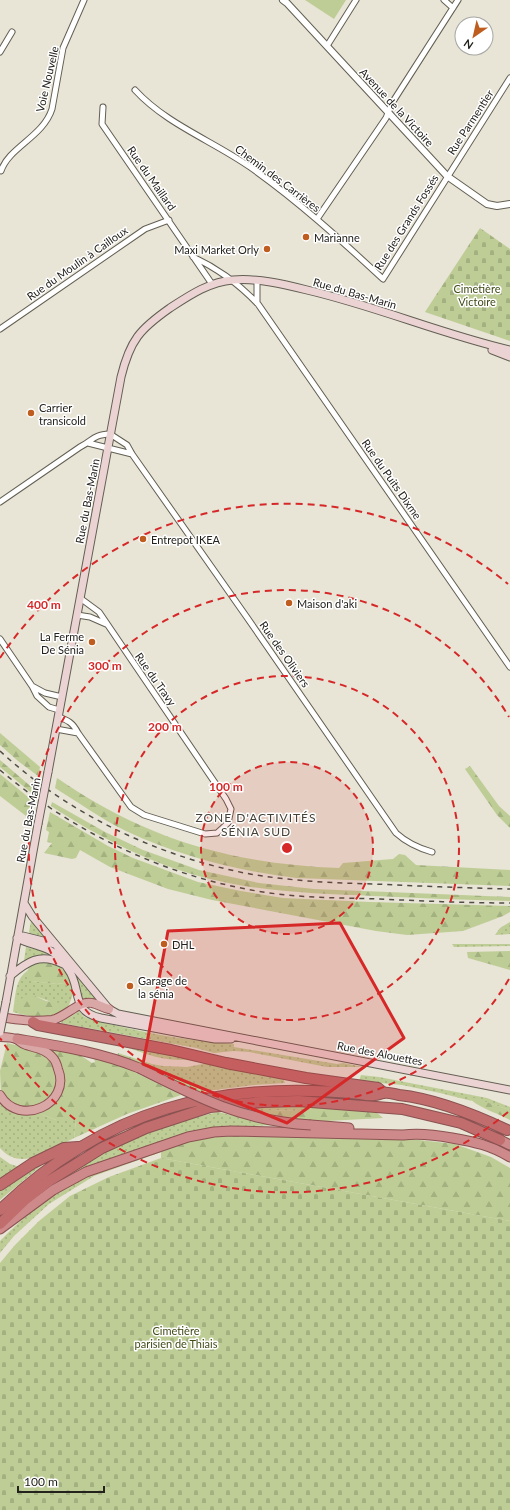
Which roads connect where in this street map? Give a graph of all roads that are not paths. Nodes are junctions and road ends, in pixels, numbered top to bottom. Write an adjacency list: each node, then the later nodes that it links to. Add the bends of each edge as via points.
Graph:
1 (84, 0): 14 (street, Voie Nouvelle, via 63,48 52,109 48,118 4,163)
2 (283, 0): 8 (street, Avenue de la Victoire)
3 (356, 0): 8 (street)
4 (444, 0): 6 (street)
5 (458, 0): 6 (street)
6 (453, 8): 13 (street)
7 (12, 32): 9 (street)
8 (327, 46): 13 (street, Avenue de la Victoire)
9 (0, 52)
10 (510, 78): 15 (street, Rue Parmentier)
11 (135, 90): 18 (street, Chemin des Carrières, via 156,110 252,168)
12 (103, 107): 17 (street, Rue du Maillard, via 102,124)
13 (388, 112): 15 (street, Avenue de la Victoire); 18 (street)
14 (1, 171)
15 (447, 176): 16 (street, Avenue de la Victoire, via 487,204); 20 (street, Rue des Grands Fossés)
16 (510, 204)
17 (169, 220): 19 (street, Rue du Maillard); 25 (street, Rue du Moulin à Cailloux, via 145,229)
18 (317, 220): 20 (street, Chemin des Carrières)
19 (193, 257): 21 (street); 23 (street, Rue du Maillard)
20 (383, 279)
21 (232, 280): 22 (main road, Rue du Bas-Marin); 23 (main road, Rue du Bas-Marin); 24 (street, Rue du Puits Dixme)
22 (257, 280): 24 (street); 26 (main road, Rue du Bas-Marin, via 329,295)
23 (212, 284): 29 (main road, Rue du Bas-Marin, via 190,294 156,318 133,341 124,363)
24 (257, 303): 38 (street, Rue du Puits Dixme)
25 (0, 329)
26 (476, 342): 27 (main road, Rue du Bas-Marin); 28 (main road, Rue du Bas-Marin)
27 (510, 350)
28 (510, 358)
29 (110, 434): 30 (street, via 95,436); 31 (main road, Rue du Bas-Marin); 32 (street, Rue des Oliviers, via 127,445)
30 (88, 443): 31 (street); 33 (street)
31 (108, 448): 32 (street); 34 (main road, Rue du Bas-Marin)
32 (132, 454): 44 (street, Rue des Oliviers, via 396,833 405,842)
33 (0, 502)
34 (80, 598): 35 (main road, Rue du Bas-Marin); 36 (street, Rue du Travy, via 99,612)
35 (77, 614): 36 (street, via 90,616); 40 (main road, Rue du Bas-Marin)
36 (106, 624): 43 (street, Rue du Travy, via 226,799 230,809 228,823 218,833 205,834 144,815 132,807)
37 (0, 639): 39 (street, Rue du Travy)
38 (510, 667)
39 (32, 686): 40 (street, via 44,693); 41 (street, Rue du Travy, via 41,700)
40 (62, 697): 41 (main road, Rue du Bas-Marin)
41 (59, 714): 42 (main road, Rue du Bas-Marin); 43 (street, Rue du Travy, via 72,723)
42 (56, 730): 43 (street); 45 (main road, Rue du Bas-Marin, bridge)
43 (78, 732)
44 (432, 852)
45 (24, 903): 46 (main road, Rue du Bas-Marin); 47 (main road)
46 (17, 938): 47 (main road, via 22,936); 48 (main road, via 52,951); 49 (main road, Rue du Bas-Marin)
47 (55, 944): 51 (main road)
48 (65, 965): 49 (main road, via 51,959 36,959); 50 (main road, via 75,981)
49 (10, 976): 54 (main road, Rue du Bas-Marin, bridge)
50 (80, 1005): 51 (main road, via 92,1002); 53 (main road, via 62,1017); 56 (main road, via 87,1014 112,1021 215,1039)
51 (109, 1010): 56 (main road, via 122,1016)
52 (0, 1017): 53 (main road)
53 (34, 1022): 59 (highway, via 38,1025 329,1083 378,1088)
54 (0, 1032)
55 (0, 1036): 57 (main road)
56 (245, 1039): 58 (main road, Rue des Alouettes)
57 (17, 1040): 60 (main road, via 45,1051 53,1058 60,1072 59,1089 49,1103 33,1111 22,1111 12,1107); 62 (highway, bridge, via 120,1060 206,1101 240,1113 275,1121)
58 (510, 1090)
59 (384, 1093): 61 (highway, via 431,1101 474,1115); 65 (highway, via 373,1095 275,1090 233,1094 180,1104 141,1117)
60 (0, 1095)
61 (509, 1131)
62 (410, 1133): 66 (highway, via 471,1141); 70 (highway, via 403,1135 231,1131 188,1138 104,1166 71,1180 31,1205)
63 (500, 1140): 64 (highway); 69 (highway, via 461,1123 402,1109 298,1101 210,1108 146,1128 102,1148 49,1181)
64 (510, 1145)
65 (78, 1147): 67 (highway, via 64,1148 33,1163); 68 (highway, via 41,1173)
66 (510, 1157)
67 (0, 1185)
68 (0, 1210)
69 (0, 1224)
70 (0, 1229)

